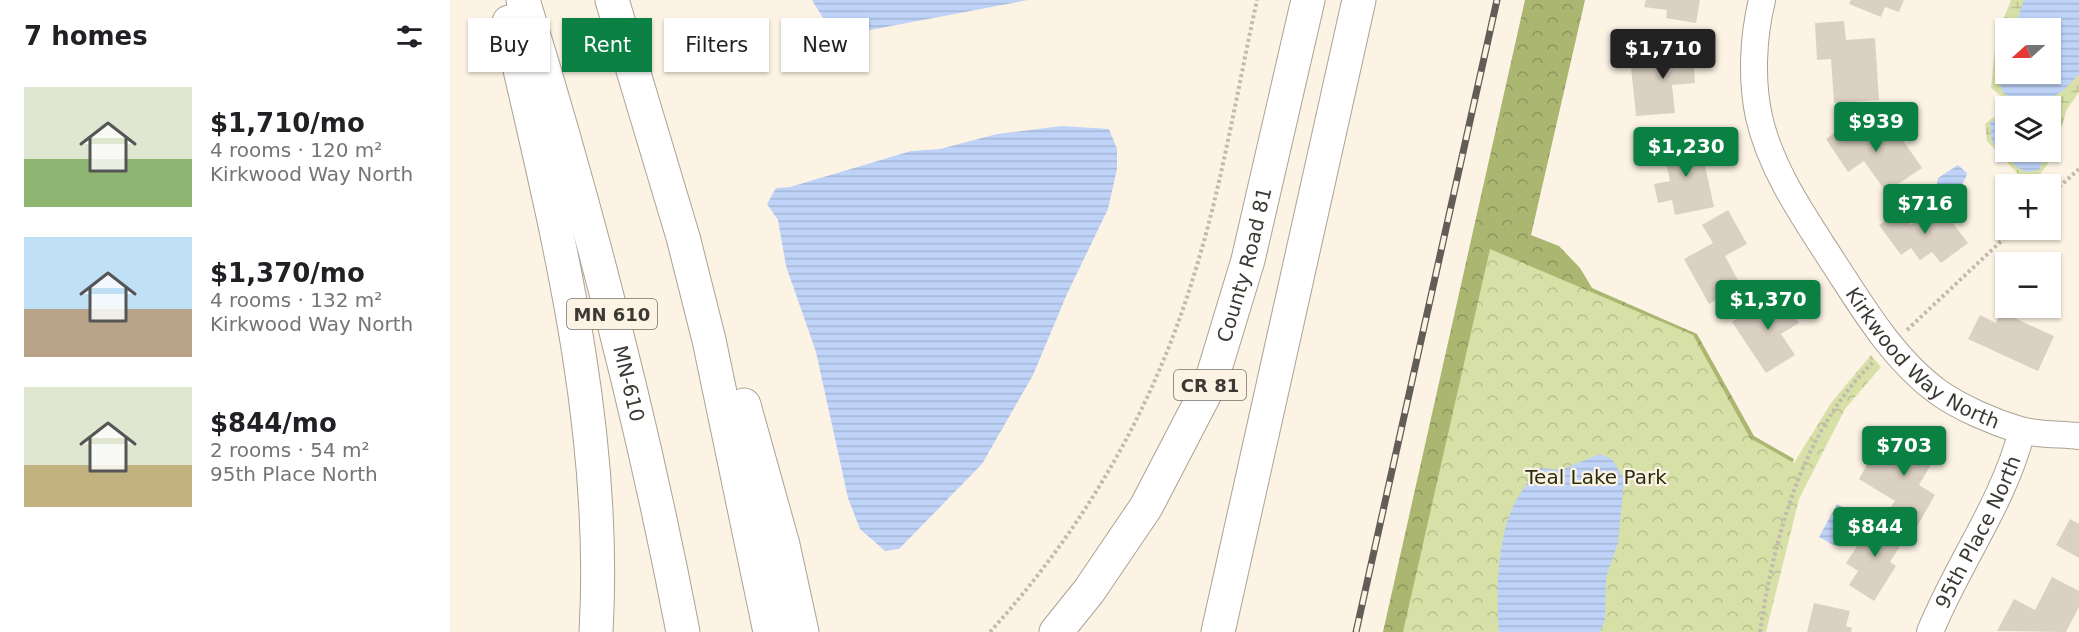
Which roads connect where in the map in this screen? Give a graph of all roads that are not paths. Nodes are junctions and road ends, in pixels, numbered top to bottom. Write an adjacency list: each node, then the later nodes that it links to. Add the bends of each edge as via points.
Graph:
1 (504, 0): 10 (highway, via 543,165 589,418 598,536)
2 (523, 0): 11 (highway, MN-610 / MN 610, via 562,125 616,327)
3 (612, 0): 7 (highway)
4 (1308, 0): 14 (highway, County Road 81 / CR 81, via 1248,260 1211,382 1146,507)
5 (1359, 0): 15 (highway, CR 81)
6 (1762, 0): 8 (street, Kirkwood Way North, via 1754,69 1759,117 1774,162 1797,207 1866,312 1916,373 1970,410)
7 (683, 237): 12 (highway, via 709,340); 13 (highway, via 726,341 783,545)
8 (2022, 431): 9 (street, Kirkwood Way North); 16 (street, 95th Place North, via 1992,511)
9 (2079, 436)
10 (596, 632)
11 (683, 632)
12 (770, 632)
13 (802, 632)
14 (1056, 632)
15 (1218, 632)
16 (1930, 632)

